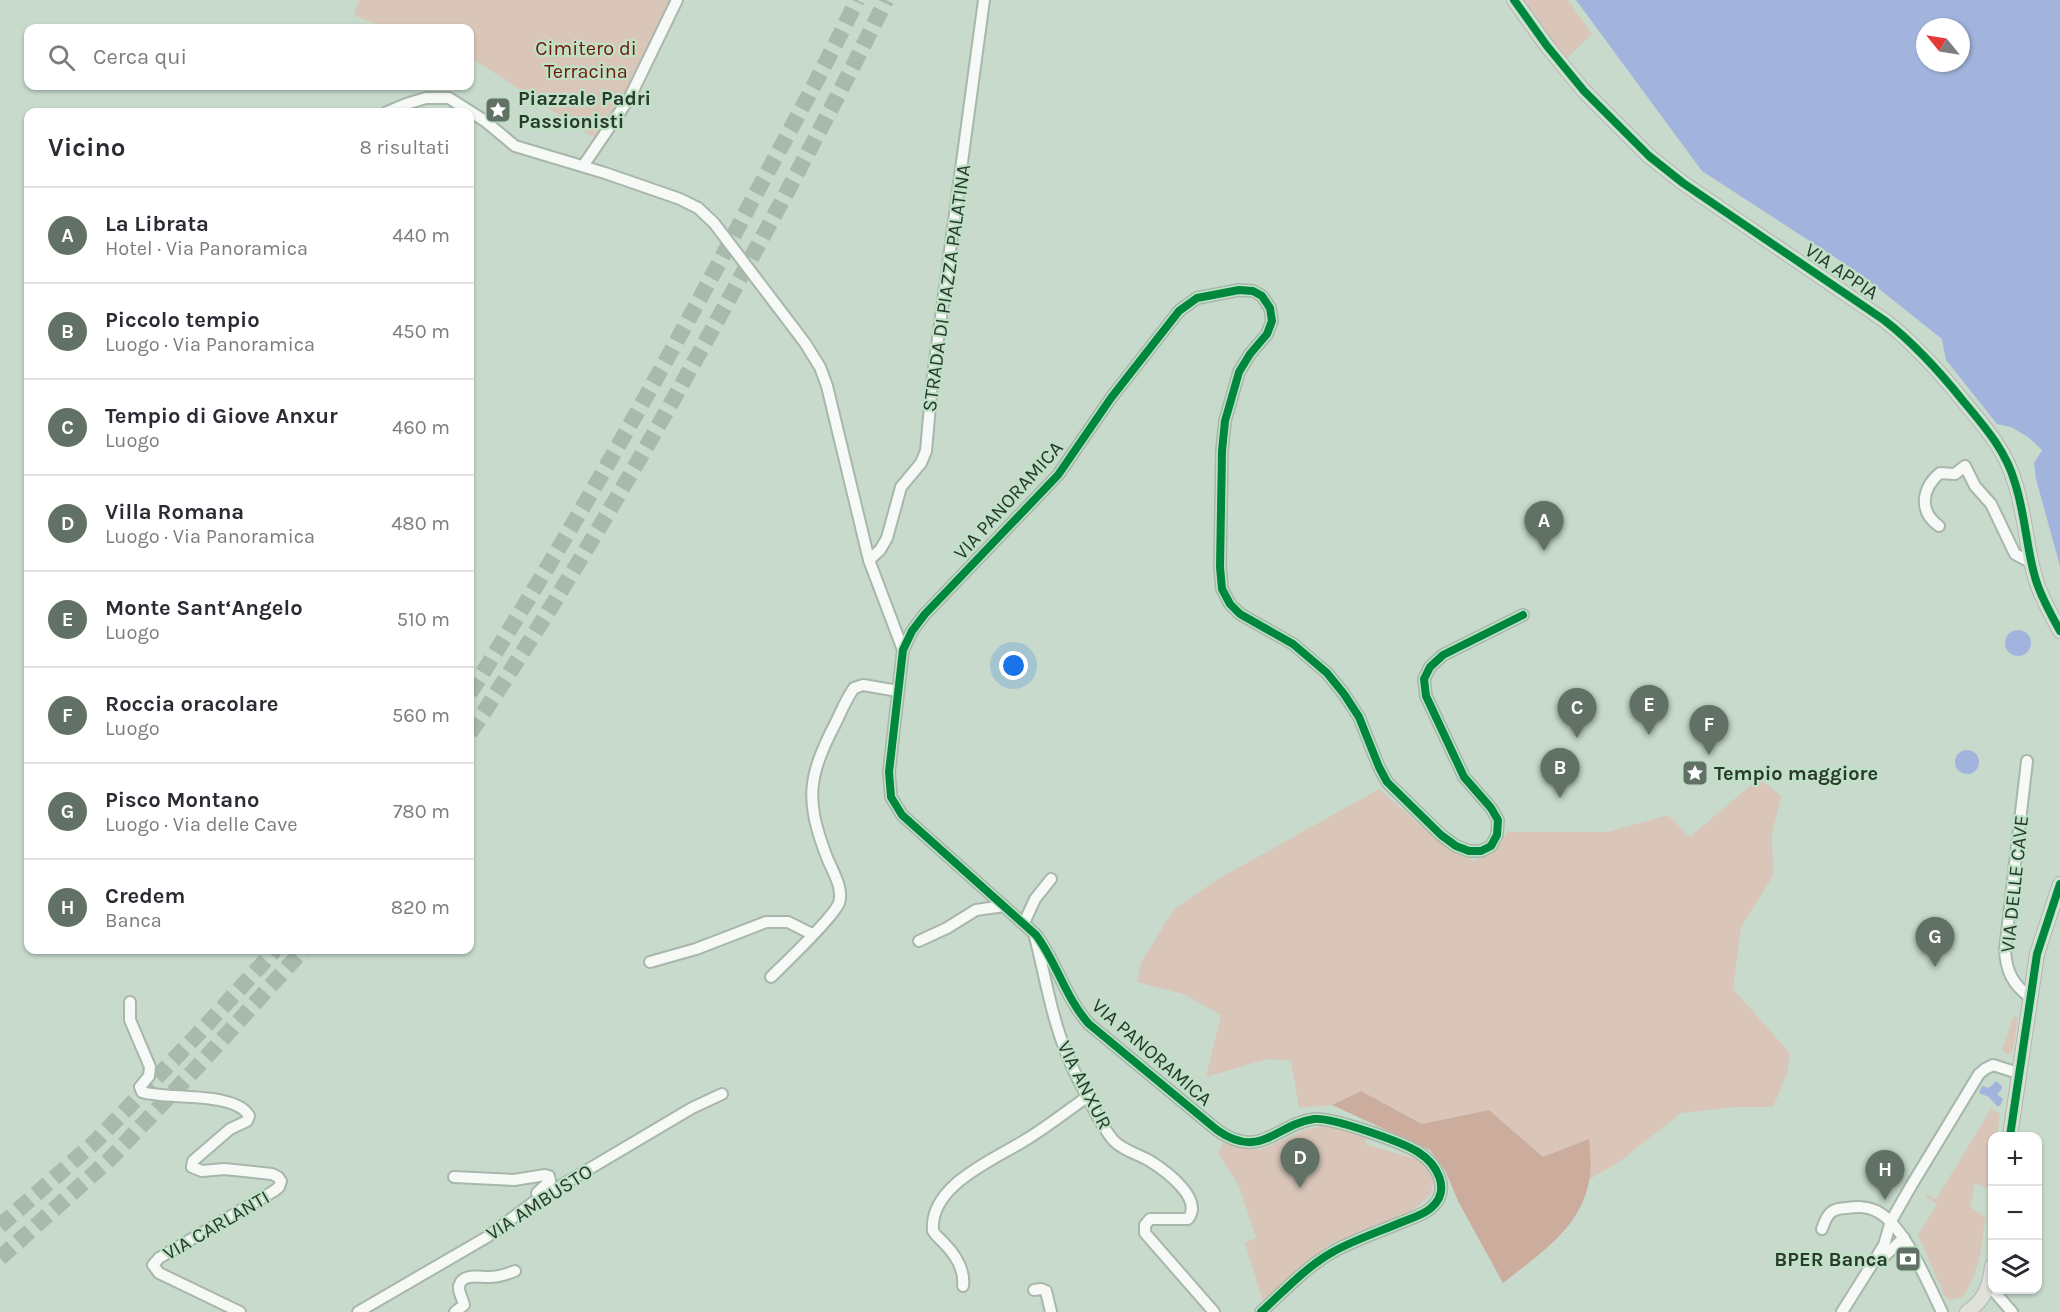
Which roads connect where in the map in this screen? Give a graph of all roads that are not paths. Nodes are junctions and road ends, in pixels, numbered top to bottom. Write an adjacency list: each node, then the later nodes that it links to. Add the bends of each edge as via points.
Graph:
1 (677, 0): 7 (street, via 630,97)
2 (984, 0): 9 (street, STRADA DI PIAZZA PALATINA, via 930,394 926,451 901,487 887,538)
3 (1514, 0): 10 (main road, VIA APPIA, via 1584,91 1648,156 1879,316 1929,360 1989,431 2004,455 2018,493)
4 (396, 108): 5 (street, via 426,98 449,98)
5 (465, 108)
6 (474, 114): 7 (street, via 515,146)
7 (583, 166): 9 (street, via 680,199 703,212 806,343 825,380)
8 (1939, 526): 10 (street, via 1930,518 1924,503 1927,490 1940,473 1955,474 1965,466 1975,486 1989,501 2015,554)
9 (870, 561): 13 (street)
10 (2032, 563): 12 (main road, VIA APPIA, via 2041,595)
11 (1523, 615): 13 (street, VIA PANORAMICA, via 1443,655 1432,664 1424,679 1426,696 1464,777 1498,820 1491,846 1469,851 1441,835 1387,782 1359,717 1327,673 1293,644 1240,615 1225,596 1220,573 1224,426 1239,372 1269,331 1272,317 1262,296 1234,290 1197,298 1176,314 1111,398 1066,465 918,623)
12 (2060, 631)
13 (903, 650): 14 (street, VIA PANORAMICA)
14 (898, 691): 18 (street, VIA PANORAMICA, via 889,772 893,802 912,825); 21 (street, via 863,685 854,688 816,764 812,790 814,820 840,895 836,909)
15 (2027, 762): 25 (street, VIA DELLE CAVE, via 2005,950 2011,977)
16 (1051, 879): 19 (street, via 1035,899)
17 (2060, 884): 25 (main road, via 2040,945)
18 (1004, 906): 19 (street, VIA PANORAMICA); 22 (street, via 976,910)
19 (1024, 923): 20 (street, VIA PANORAMICA)
20 (1034, 932): 29 (street, VIA ANXUR, via 1060,1037); 47 (street, VIA PANORAMICA, via 1089,1024 1223,1134 1242,1141 1261,1141 1305,1121 1329,1120 1414,1150 1438,1171 1441,1192 1428,1210 1332,1253)
21 (812, 934): 23 (street, via 792,923 766,922); 24 (street)
22 (920, 940)
23 (650, 963)
24 (771, 977)
25 (2030, 997): 27 (main road)
26 (130, 1002): 42 (street, VIA CARLANTI, via 130,1020 150,1067 149,1076 140,1087 142,1092 224,1101 243,1108 249,1116 247,1122 230,1129 193,1161 192,1167 202,1171 272,1174 282,1181 274,1191 153,1265 159,1272)
27 (2018, 1073): 30 (main road); 33 (street, via 1996,1065 1982,1071)
28 (722, 1094): 32 (street, VIA AMBUSTO)
29 (1088, 1096): 38 (street, via 968,1174 939,1203 933,1231 960,1265); 46 (street, VIA ANXUR, via 1116,1142 1158,1167 1191,1200 1193,1210 1188,1219 1150,1219 1144,1231)
30 (2011, 1132)
31 (454, 1177): 32 (street, via 514,1180 549,1176 549,1183)
32 (525, 1207): 43 (street, VIA AMBUSTO, via 487,1237)
33 (1892, 1221): 34 (street, via 1868,1208 1838,1208 1828,1213); 35 (street); 37 (street, via 1884,1245)
34 (1822, 1229)
35 (1904, 1238): 37 (street); 49 (street)
36 (514, 1271): 44 (street, via 463,1280 459,1291 464,1305)
37 (1866, 1276): 48 (street)
38 (963, 1286)
39 (1034, 1290): 45 (street, via 1047,1291)
40 (1988, 1292): 50 (main road)
41 (1996, 1294): 51 (street)
42 (240, 1312)
43 (358, 1312)
44 (455, 1312)
45 (1051, 1312)
46 (1214, 1312)
47 (1261, 1312)
48 (1842, 1312)
49 (1942, 1312)
50 (1967, 1312)
51 (2012, 1312)

